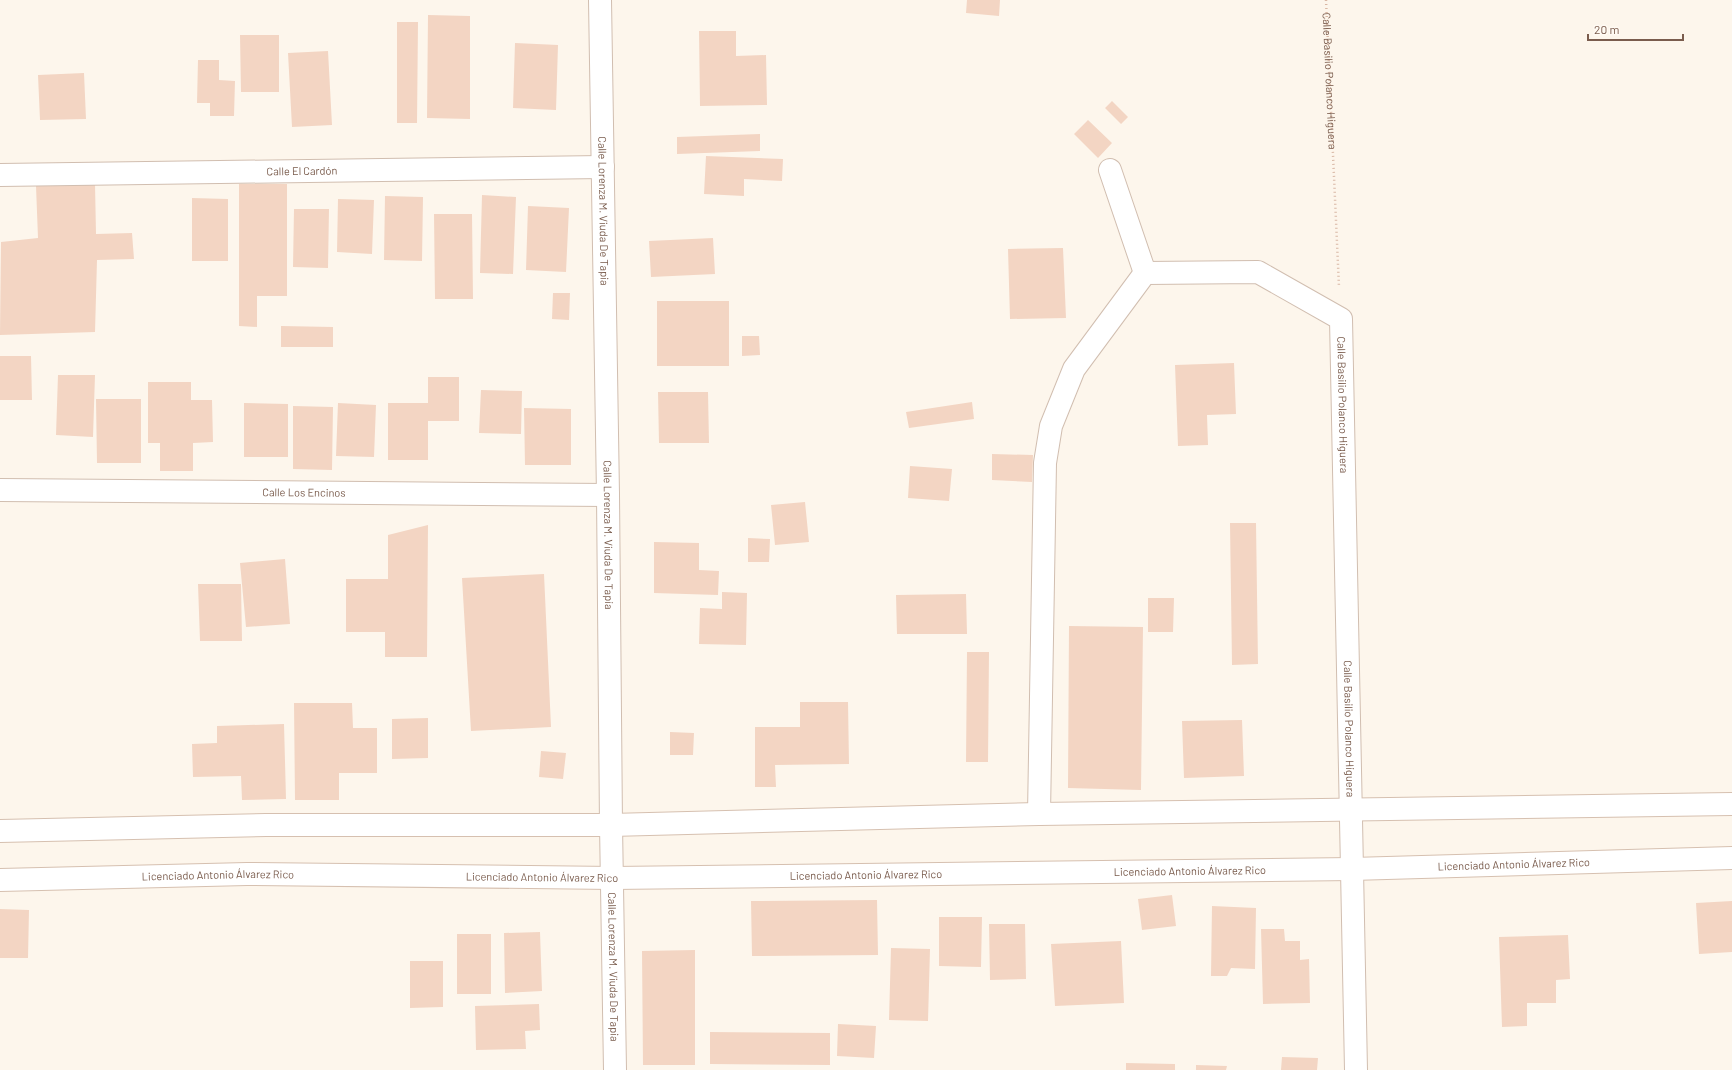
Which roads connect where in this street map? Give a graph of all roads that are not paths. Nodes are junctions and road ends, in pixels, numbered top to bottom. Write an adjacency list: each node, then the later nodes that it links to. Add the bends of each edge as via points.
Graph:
1 (600, 0): 2 (street, Calle Lorenza M. Viuda De Tapia)
2 (603, 167): 4 (street, Calle El Cardón); 7 (street, Calle Lorenza M. Viuda De Tapia)
3 (1110, 170): 5 (street)
4 (0, 175)
5 (1145, 273): 9 (street, Calle Basilio Polanco Higuera, via 1258,272 1340,319); 10 (street, via 1074,369 1051,426 1046,463)
6 (0, 490): 7 (street, Calle Los Encinos)
7 (608, 496): 11 (street, Calle Lorenza M. Viuda De Tapia)
8 (1732, 804): 9 (street)
9 (1350, 810): 10 (street); 14 (street, Calle Basilio Polanco Higuera)
10 (1039, 814): 11 (street)
11 (611, 824): 12 (street, via 266,825); 15 (street, Calle Lorenza M. Viuda De Tapia)
12 (0, 831)
13 (1732, 858): 14 (street, Licenciado Antonio Álvarez Rico)
14 (1352, 869): 15 (street, Licenciado Antonio Álvarez Rico); 18 (street)
15 (613, 878): 16 (street, Licenciado Antonio Álvarez Rico, via 247,874); 17 (street, Calle Lorenza M. Viuda De Tapia)
16 (0, 880)
17 (615, 1070)
18 (1356, 1070)

